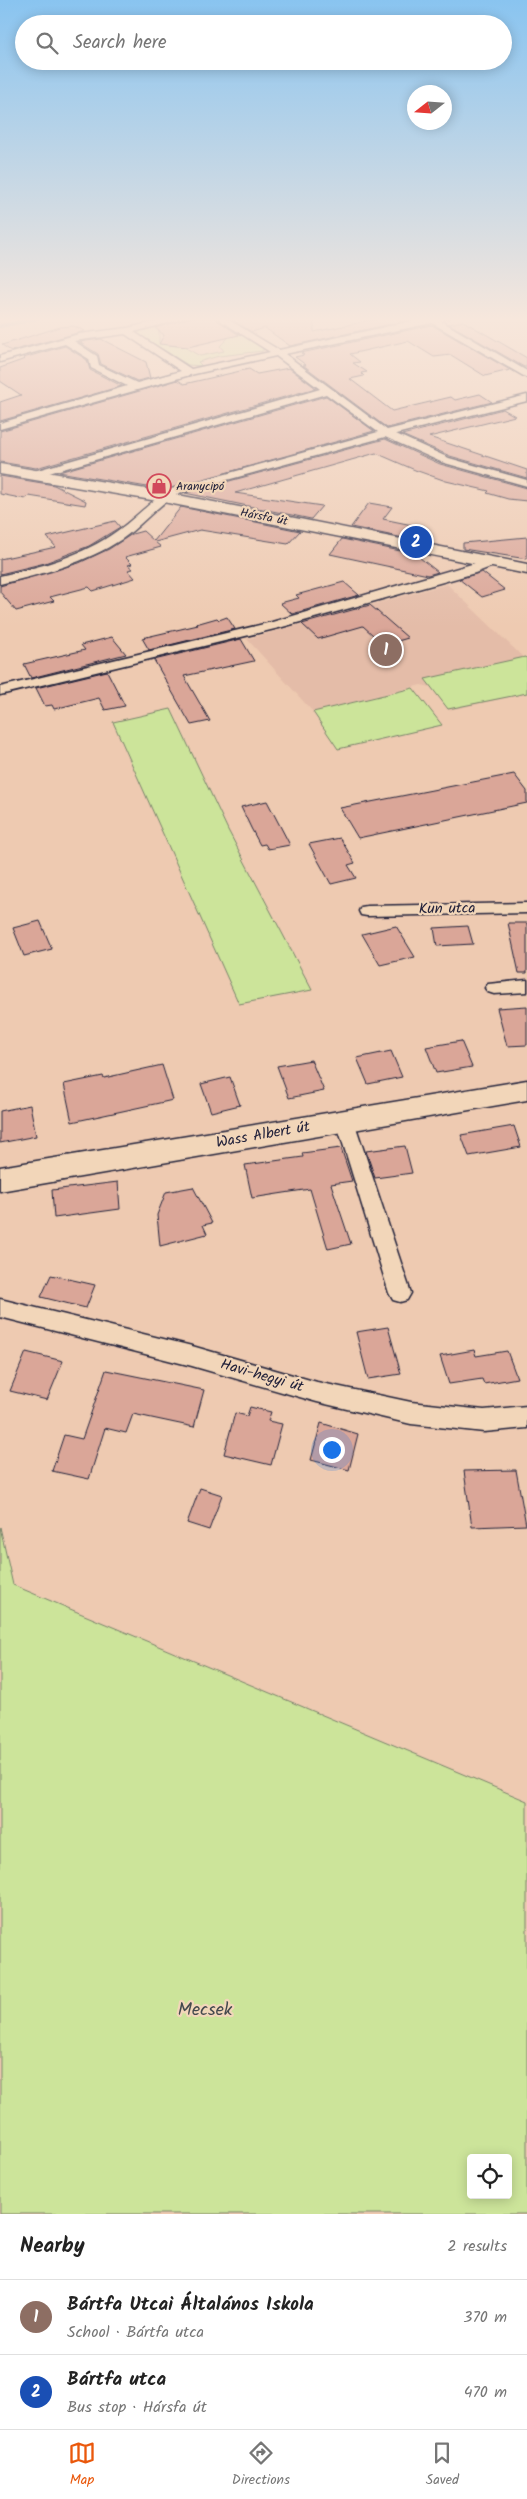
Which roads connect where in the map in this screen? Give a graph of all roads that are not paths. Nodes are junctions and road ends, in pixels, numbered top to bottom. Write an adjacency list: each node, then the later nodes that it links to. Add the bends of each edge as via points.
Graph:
1 (19, 420): 5 (street)
2 (222, 420): 8 (street)
3 (368, 420): 6 (street)
4 (436, 420): 6 (street)
5 (0, 426)
6 (385, 433): 9 (street, via 445,460); 10 (street)
7 (0, 469): 8 (street, Hársfa út)
8 (31, 475): 10 (street, Hársfa út)
9 (527, 483)
10 (163, 496): 11 (street, Hársfa út); 13 (street, via 116,538 89,553 62,564)
11 (489, 563): 12 (street, Hársfa út); 14 (street, via 275,625)
12 (527, 569)
13 (0, 580)
14 (0, 691)
15 (527, 908): 16 (street, Kun utca)
16 (367, 911)
17 (527, 986): 18 (street)
18 (494, 988)
19 (527, 1090): 20 (street, Wass Albert út)
20 (345, 1121): 21 (street, Wass Albert út); 22 (street)
21 (0, 1179)
22 (400, 1293)
23 (0, 1308): 24 (street, Havi-hegyi út, via 192,1356 317,1392 410,1413 484,1421)
24 (527, 1417)

